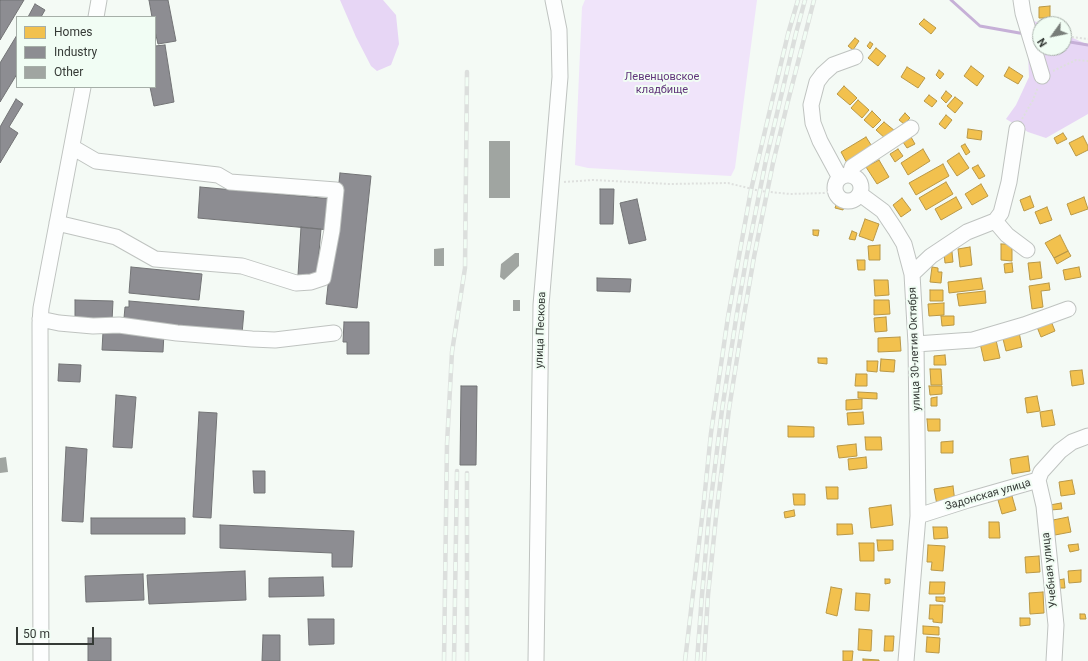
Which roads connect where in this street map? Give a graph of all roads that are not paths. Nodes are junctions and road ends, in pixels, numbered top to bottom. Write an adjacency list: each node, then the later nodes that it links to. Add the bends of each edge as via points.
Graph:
1 (99, 0): 4 (street)
2 (552, 0): 25 (street, улица Пескова, via 559,30 560,77 541,305)
3 (1021, 0): 6 (street)
4 (96, 16)
5 (855, 57): 11 (street, via 833,65 823,74 817,82 812,105 813,123 820,141)
6 (1042, 76)
7 (83, 88): 10 (street)
8 (911, 128): 11 (street, via 852,168)
9 (1017, 129): 13 (street, via 1009,182 1001,212)
10 (72, 147): 14 (street); 14 (street, via 96,161 218,175 230,182 336,190 323,278 296,283 242,266 155,259 116,237)
11 (842, 181): 12 (street, via 855,176 861,184); 12 (street, via 837,195 841,199 851,200)
12 (860, 194): 16 (street, via 883,210 896,228 904,244)
13 (995, 221): 15 (street, via 1007,235); 16 (street, улица 30-летия Октября, via 967,232 931,256)
14 (57, 223): 18 (street)
15 (1027, 250)
16 (912, 274): 20 (street, улица 30-летия Октября)
17 (1068, 308): 20 (street, via 1024,325 973,340)
18 (40, 319): 19 (street, via 252,339 275,340); 24 (street)
19 (334, 333)
20 (916, 344): 23 (street, улица 30-летия Октября)
21 (1088, 436): 22 (street, Задонская улица, via 1072,442 1060,451 1041,472)
22 (1038, 480): 23 (street, Задонская улица); 27 (street, Учебная улица, via 1044,506 1056,625)
23 (918, 516): 26 (street, улица 30-летия Октября)
24 (40, 661)
25 (536, 661)
26 (906, 661)
27 (1054, 661)

